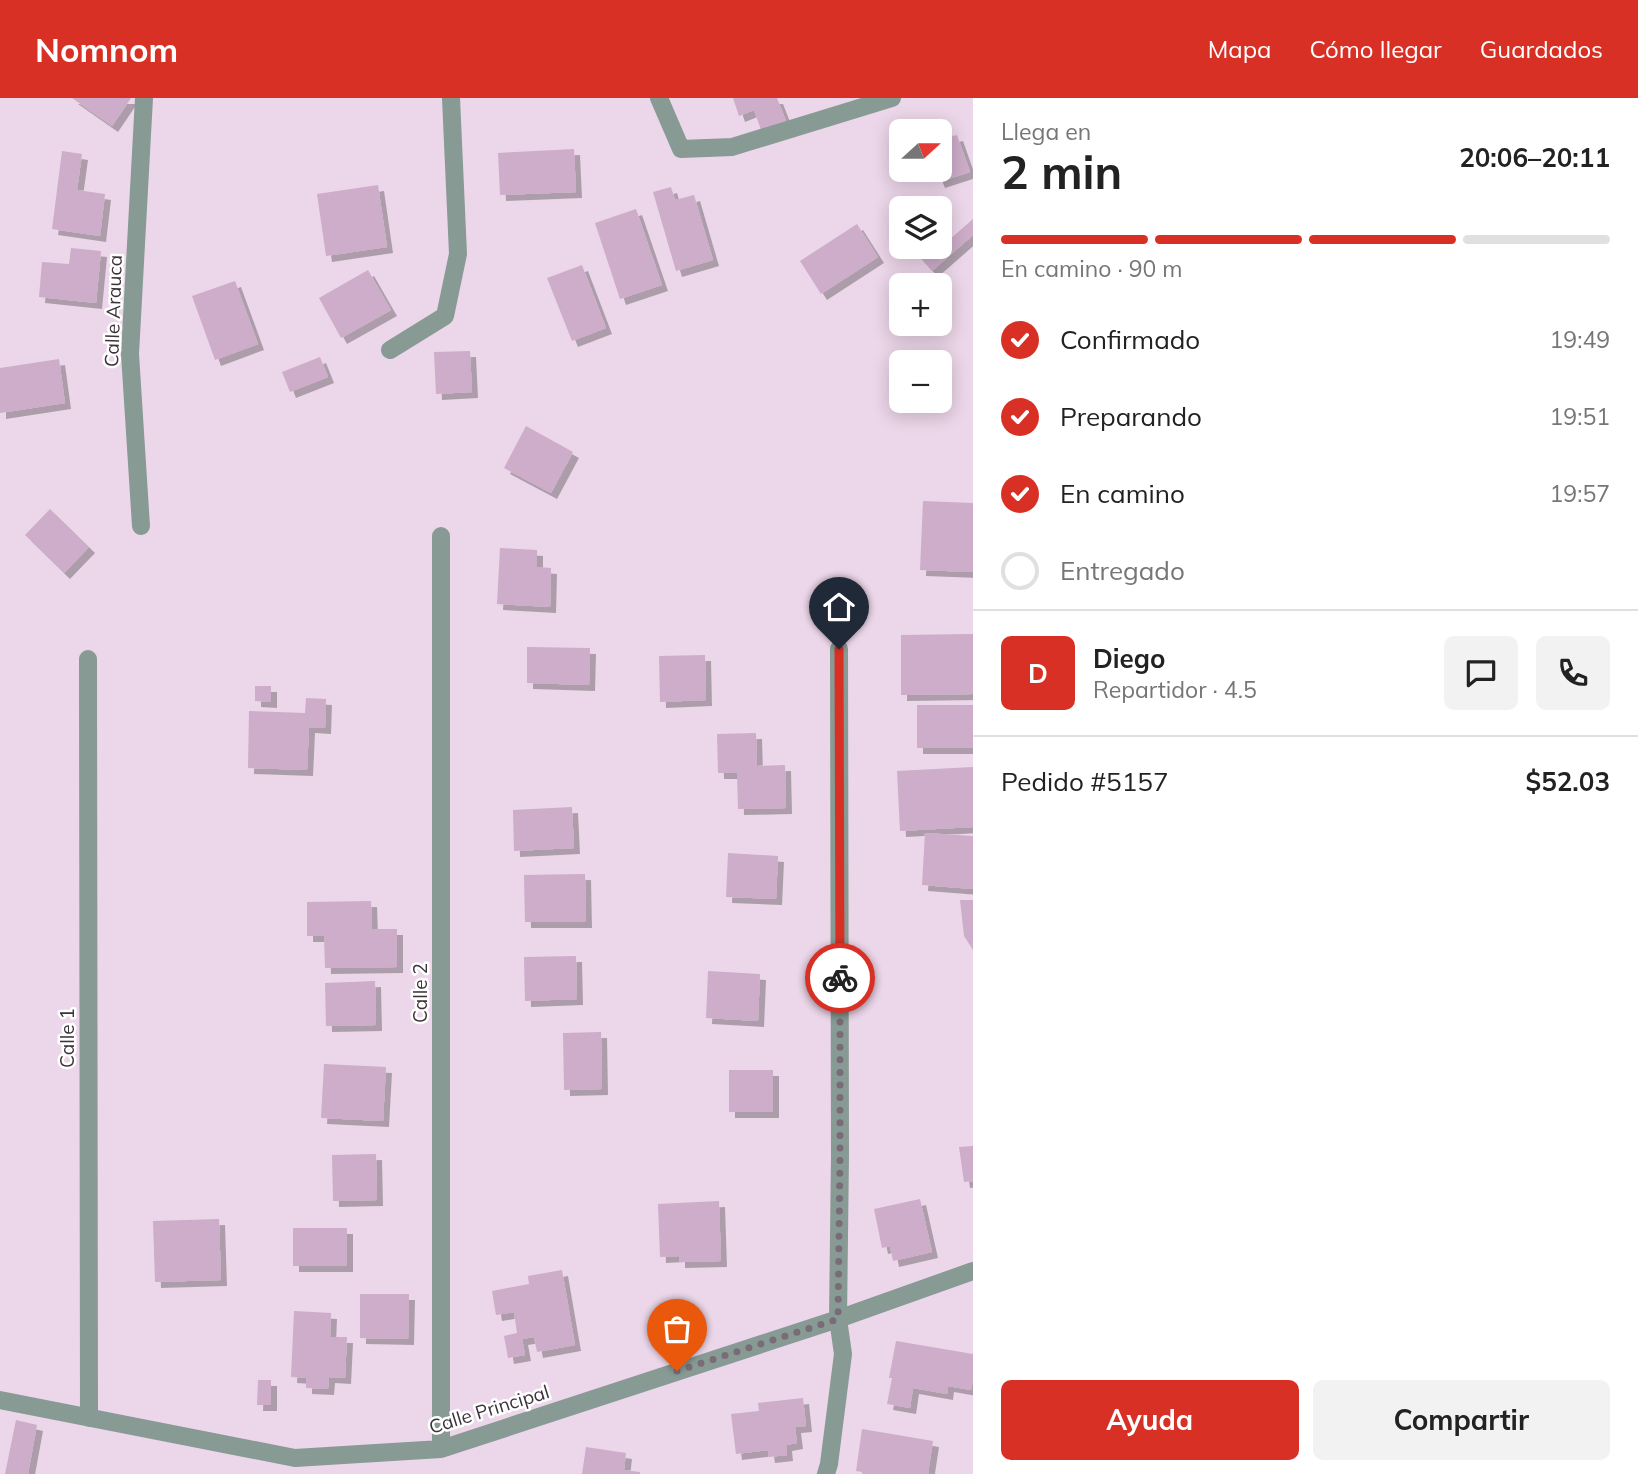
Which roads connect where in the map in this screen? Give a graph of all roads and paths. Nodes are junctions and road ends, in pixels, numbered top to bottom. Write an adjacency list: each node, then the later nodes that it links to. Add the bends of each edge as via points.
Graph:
1 (144, 98): 6 (street, Calle Arauca, via 130,354)
2 (451, 98): 5 (street, via 458,254 445,316)
3 (659, 98): 4 (street, via 681,149 732,147)
4 (891, 98)
5 (390, 350)
6 (141, 526)
7 (441, 536): 14 (street, Calle 2)
8 (839, 649): 11 (street)
9 (88, 659): 13 (street, Calle 1)
10 (973, 1271): 11 (street, Calle Principal)
11 (838, 1319): 14 (street, Calle Principal); 15 (street, via 843,1354)
12 (0, 1400): 13 (street, Calle Principal)
13 (89, 1418): 14 (street, Calle Principal, via 295,1458)
14 (440, 1449)
15 (826, 1474)

